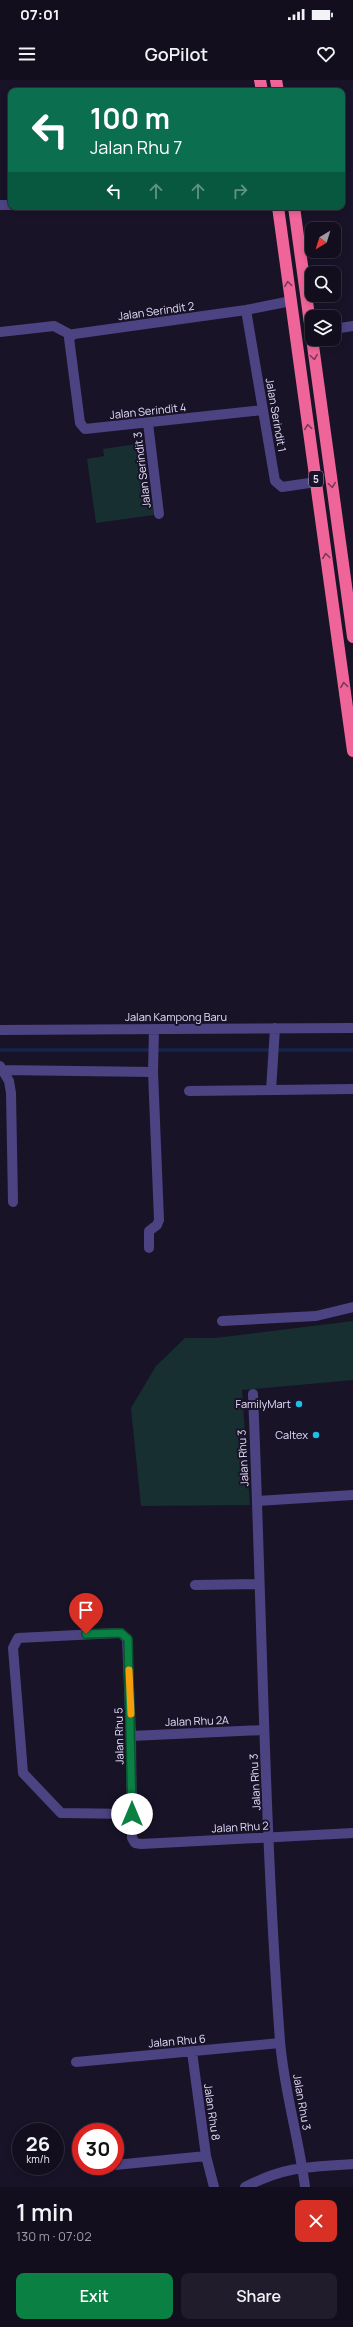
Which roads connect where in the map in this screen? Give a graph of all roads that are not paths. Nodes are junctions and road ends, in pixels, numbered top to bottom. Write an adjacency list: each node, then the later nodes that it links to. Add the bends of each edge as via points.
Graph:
1 (278, 210): 3 (highway, 5, one-way to 1)
2 (294, 210): 5 (highway, 5)
3 (291, 301): 4 (street, Jalan Serindit 2); 13 (highway, 5, one-way to 3)
4 (246, 310): 9 (street, Jalan Serindit 2); 11 (street, Jalan Serindit 1)
5 (309, 310)
6 (353, 326): 7 (street)
7 (341, 328)
8 (0, 332): 9 (street, via 54,326)
9 (71, 335): 12 (street, Jalan Serindit 4, via 68,342 80,423 85,429)
10 (314, 346): 15 (highway, 5, one-way to 15)
11 (263, 410): 12 (street, Jalan Serindit 4); 13 (street, Jalan Serindit 1, via 277,484 282,488)
12 (148, 423): 14 (street, Jalan Serindit 3)
13 (316, 482): 17 (highway, 5, one-way to 13)
14 (159, 514)
15 (351, 609): 16 (highway, 5)
16 (353, 637)
17 (353, 751)
18 (275, 1028): 19 (street, Jalan Kampong Baru); 20 (street, Jalan Kampong Baru); 25 (street)
19 (353, 1028)
20 (154, 1029): 21 (street, Jalan Kampong Baru); 23 (street)
21 (0, 1030)
22 (1, 1069): 23 (street); 27 (street, via 9,1081)
23 (153, 1072): 28 (street, via 159,1220 149,1231)
24 (353, 1089): 25 (street)
25 (271, 1090): 26 (street)
26 (188, 1092)
27 (13, 1202)
28 (149, 1248)
29 (353, 1307): 30 (street, via 316,1316)
30 (222, 1321)
31 (252, 1394): 33 (street, Jalan Rhu 3)
32 (353, 1495): 33 (street)
33 (258, 1501): 34 (street, Jalan Rhu 3)
34 (259, 1584): 35 (street); 36 (street, Jalan Rhu 3)
35 (195, 1585)
36 (264, 1730): 37 (street, Jalan Rhu 2A); 41 (street, Jalan Rhu 3)
37 (131, 1736): 38 (street, Jalan Rhu 5); 38 (street, Jalan Rhu 5, via 128,1643 125,1635 117,1633 22,1637 15,1641 13,1648 24,1773 62,1813)
38 (132, 1814): 40 (street, Jalan Rhu 5)
39 (353, 1833): 41 (street, Jalan Rhu 2)
40 (132, 1838): 41 (street, Jalan Rhu 2, via 135,1843 141,1844)
41 (270, 1838): 42 (street, Jalan Rhu 3)
42 (280, 2043): 43 (street, Jalan Rhu 6); 48 (street, Jalan Rhu 3, via 292,2120)
43 (192, 2052): 44 (street, Jalan Rhu 6); 45 (street, Jalan Rhu 8)
44 (76, 2062)
45 (206, 2156): 46 (street, Jalan Rhu 8); 49 (street)
46 (124, 2164)
47 (353, 2164): 48 (street)
48 (303, 2167): 50 (street, via 269,2174); 51 (street, Jalan Rhu 3)
49 (214, 2187)
50 (245, 2187)
51 (305, 2187)

